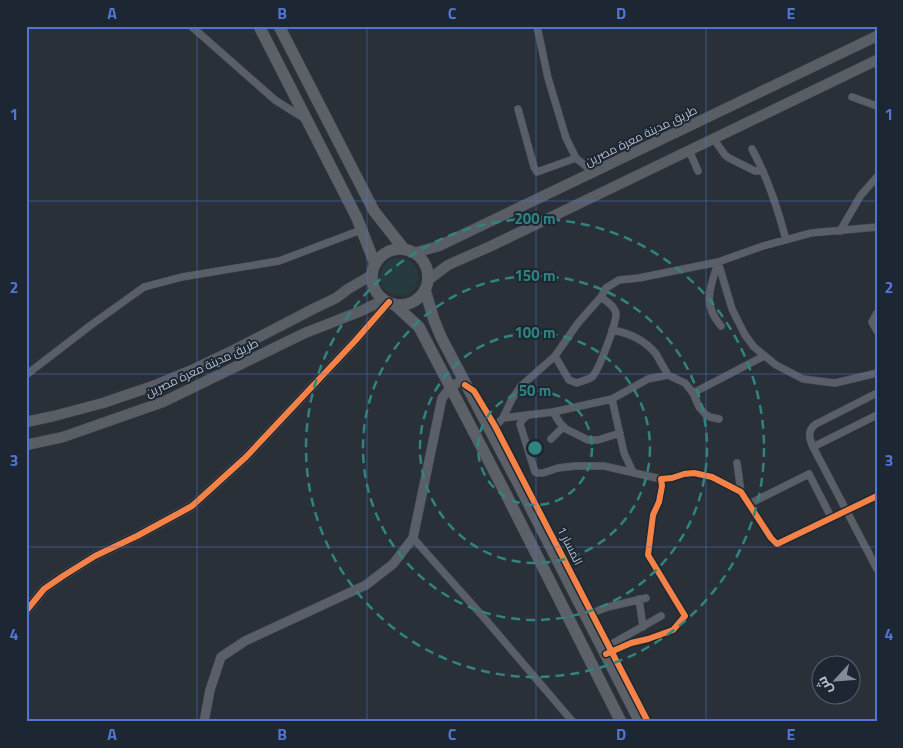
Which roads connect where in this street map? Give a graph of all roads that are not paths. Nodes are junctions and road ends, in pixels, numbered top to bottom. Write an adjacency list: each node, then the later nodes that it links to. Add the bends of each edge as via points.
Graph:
1 (191, 26): 10 (street, via 275,100)
2 (258, 26): 10 (main road)
3 (279, 26): 23 (main road, via 374,210)
4 (537, 26): 14 (street, via 550,85 566,138)
5 (877, 36): 17 (main road, طريق مدينة معرة مصرين)
6 (877, 60): 11 (main road)
7 (852, 97): 8 (street)
8 (877, 106)
9 (518, 109): 14 (street, via 537,172)
10 (308, 121): 20 (main road)
11 (713, 138): 13 (main road); 16 (street, via 729,158 755,171)
12 (752, 149): 16 (street)
13 (689, 150): 15 (street); 26 (main road, via 448,265)
14 (576, 158): 17 (street)
15 (698, 171)
16 (763, 171): 22 (street)
17 (594, 173): 23 (main road, طريق مدينة معرة مصرين, via 439,246)
18 (877, 177): 21 (street, via 861,195)
19 (877, 227): 21 (street)
20 (361, 230): 25 (main road); 36 (street, via 279,261 182,277 144,288)
21 (840, 231): 22 (street, via 811,233)
22 (786, 240): 24 (street)
23 (409, 251): 25 (main road, via 395,249 387,252); 26 (main road, via 425,264)
24 (718, 262): 27 (street, via 619,280 606,288); 30 (street, via 709,300 712,312); 34 (street, via 736,318 745,335)
25 (373, 270): 28 (main road, via 375,290); 48 (main road, طريق مدينة معرة مصرين, via 336,298 192,370 111,400)
26 (426, 285): 28 (main road, via 411,303); 38 (main road, via 434,320)
27 (601, 297): 31 (street, via 611,305 616,315); 33 (street, via 578,323)
28 (389, 302): 39 (main road, via 418,327); 53 (main road, طريق مدينة معرة مصرين, via 305,333 163,402 63,437); 65 (street, via 246,457 192,506 63,576 44,589)
29 (877, 313): 32 (street, via 872,322)
30 (722, 326)
31 (612, 330): 33 (street, via 592,377 577,383 569,380); 37 (street, via 646,344)
32 (877, 331)
33 (556, 356): 46 (street, via 522,386)
34 (764, 356): 35 (street, via 803,379 835,383); 40 (street)
35 (877, 373)
36 (26, 375)
37 (668, 375): 40 (street, via 685,383); 42 (street, via 648,379)
38 (462, 380): 39 (street); 50 (main road)
39 (450, 388): 63 (street, via 441,403); 72 (main road)
40 (693, 393): 47 (street, via 704,414)
41 (877, 393): 54 (street, via 813,425 809,438)
42 (612, 399): 43 (street); 51 (street)
43 (553, 412): 44 (street); 49 (street)
44 (528, 415): 46 (street); 56 (street, via 520,424 535,472 575,466 604,466)
45 (877, 415): 54 (street)
46 (503, 418): 50 (street)
47 (718, 419)
48 (26, 422)
49 (563, 427): 51 (street, via 592,440); 52 (street)
50 (491, 431): 66 (main road)
51 (620, 433): 56 (street, via 624,453)
52 (550, 438)
53 (26, 445)
54 (813, 447): 61 (street)
55 (737, 463): 58 (street)
56 (633, 472): 57 (street)
57 (661, 479): 58 (street, via 694,473 712,477); 69 (street, via 648,555 685,616 673,630)
58 (741, 492): 60 (street)
59 (877, 496): 61 (street)
60 (748, 504): 62 (street, via 777,544); 62 (street, via 809,474)
61 (846, 510): 62 (street); 64 (street)
62 (831, 517)
63 (413, 538): 70 (street, via 393,564 366,585 244,641 221,657); 71 (street)
64 (877, 569)
65 (26, 611)
66 (586, 615): 68 (street, via 642,598); 69 (main road)
67 (661, 616): 68 (street)
68 (643, 627): 69 (street)
69 (605, 651): 73 (main road)
70 (204, 722)
71 (573, 722)
72 (622, 722)
73 (640, 722)

